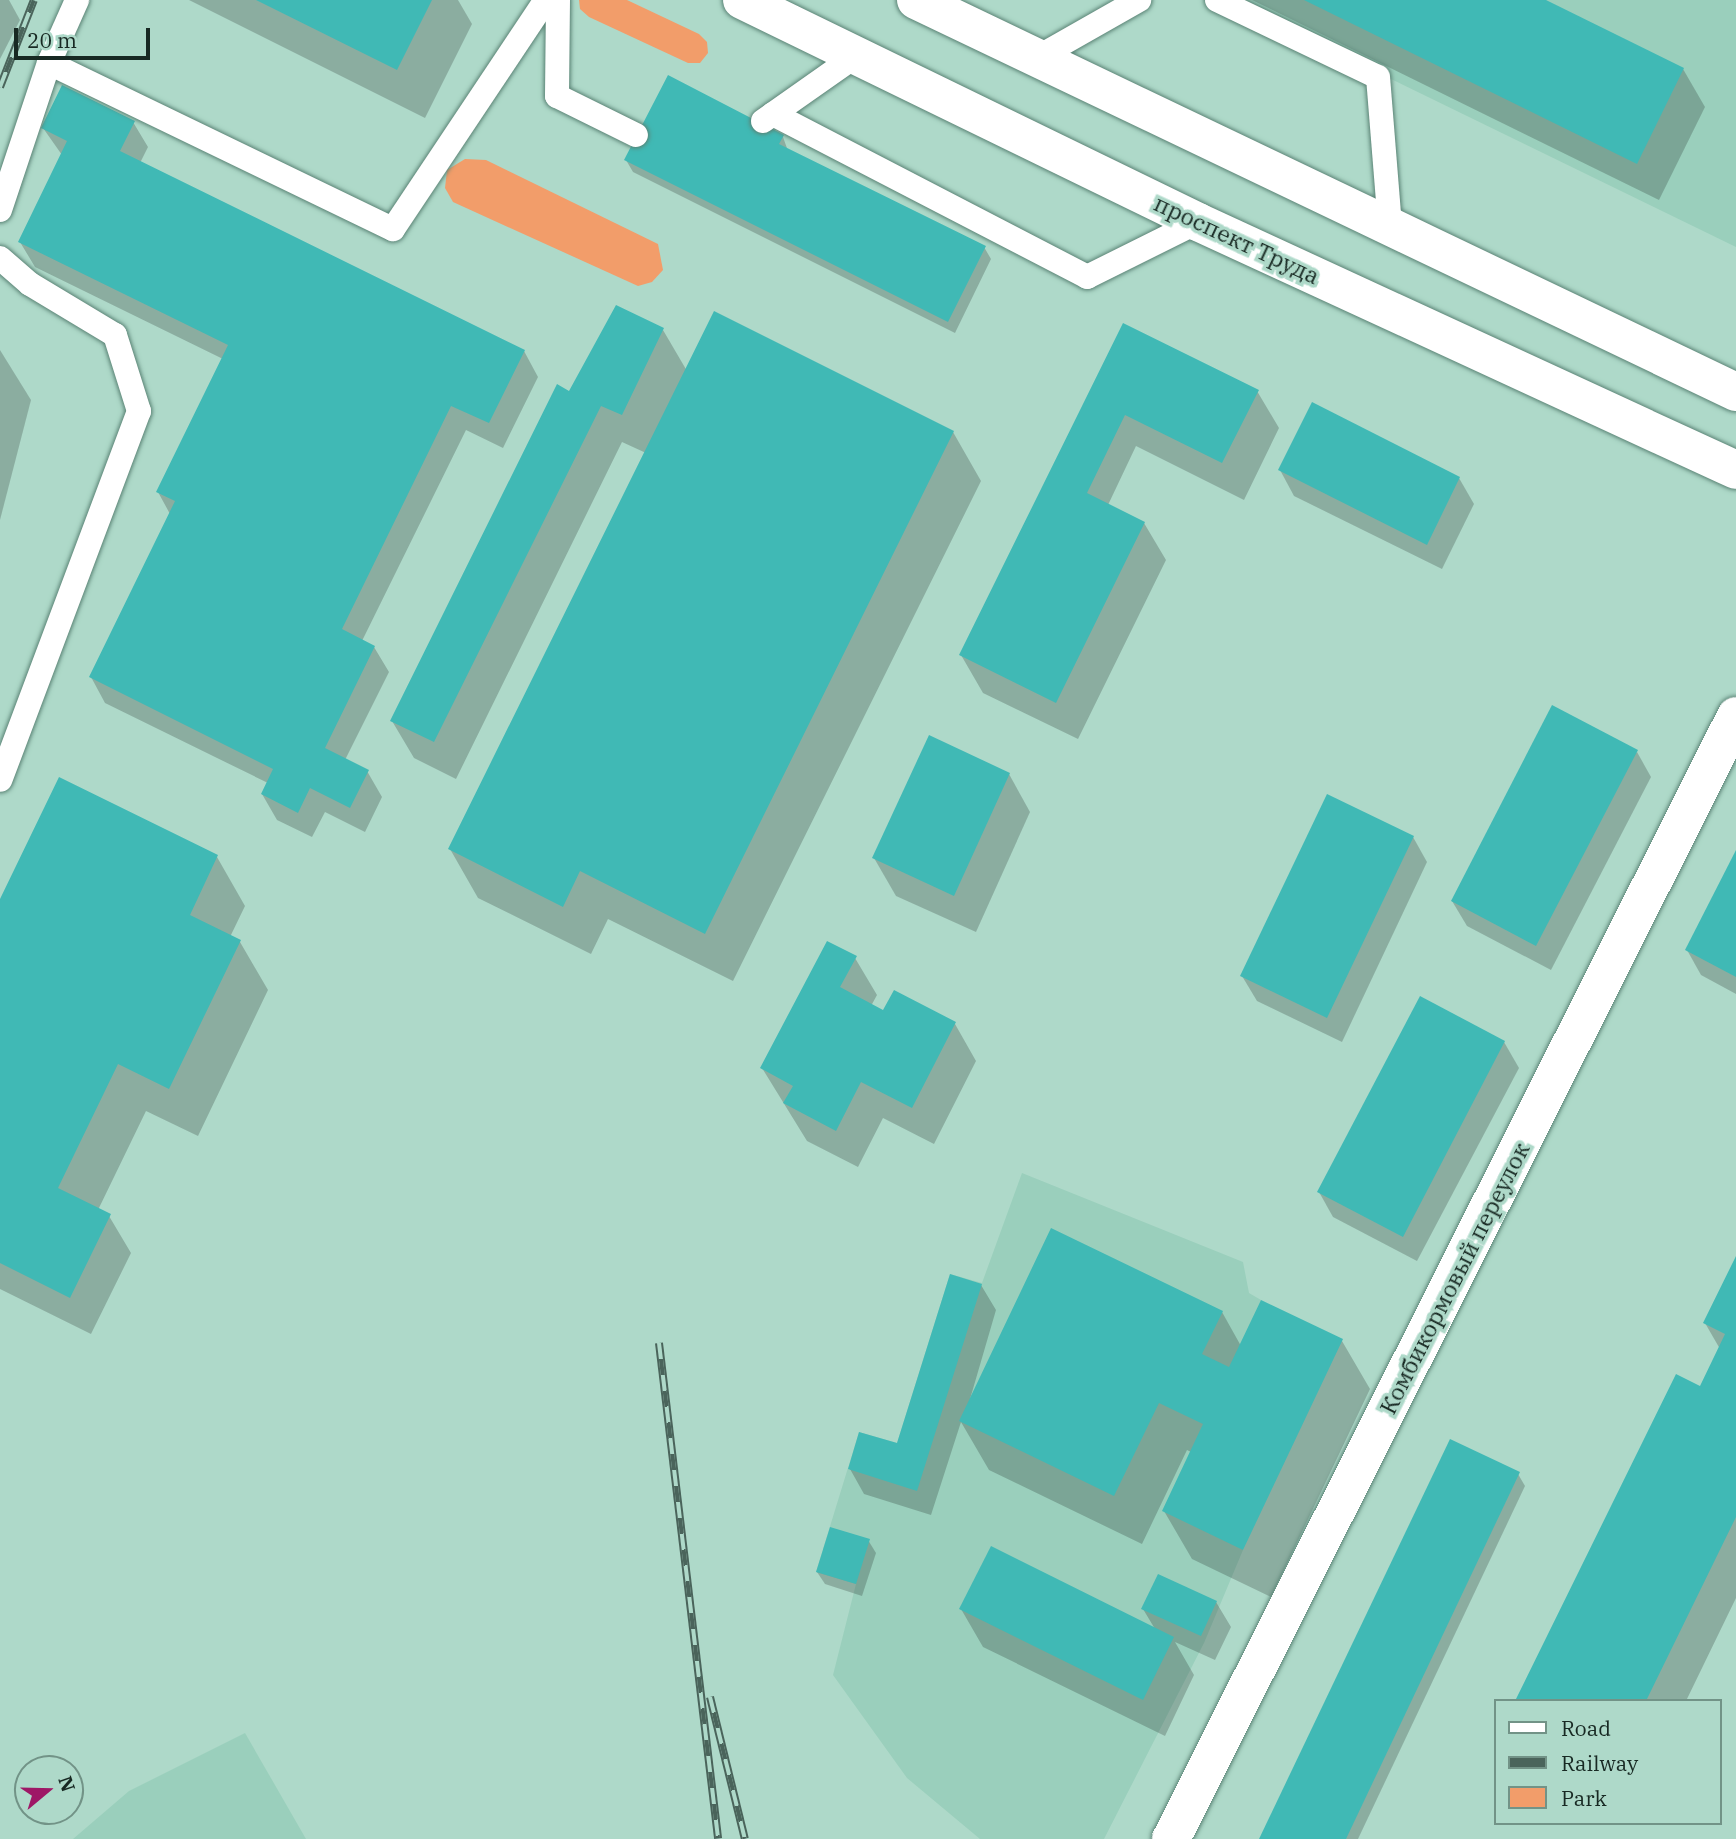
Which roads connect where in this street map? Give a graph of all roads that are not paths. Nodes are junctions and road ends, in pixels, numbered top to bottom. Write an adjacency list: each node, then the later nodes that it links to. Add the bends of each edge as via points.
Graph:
1 (77, 0): 10 (lane)
2 (546, 0): 10 (lane, via 393,229)
3 (558, 0): 11 (lane, via 557,96)
4 (742, 0): 8 (main road, проспект Труда)
5 (916, 0): 9 (main road)
6 (1139, 0): 9 (lane)
7 (1217, 0): 14 (lane, via 1378,77)
8 (857, 55): 13 (main road, проспект Труда); 13 (lane, via 766,119 1087,277)
9 (1035, 59): 14 (main road)
10 (49, 63): 12 (lane)
11 (636, 135)
12 (0, 210)
13 (1198, 222): 17 (main road, проспект Труда)
14 (1390, 228): 16 (main road)
15 (0, 258): 19 (lane, via 30,284 115,335 139,411)
16 (1736, 392)
17 (1736, 470)
18 (1736, 716): 20 (main road, Комбикормовый переулок)
19 (0, 780)
20 (1171, 1839)

